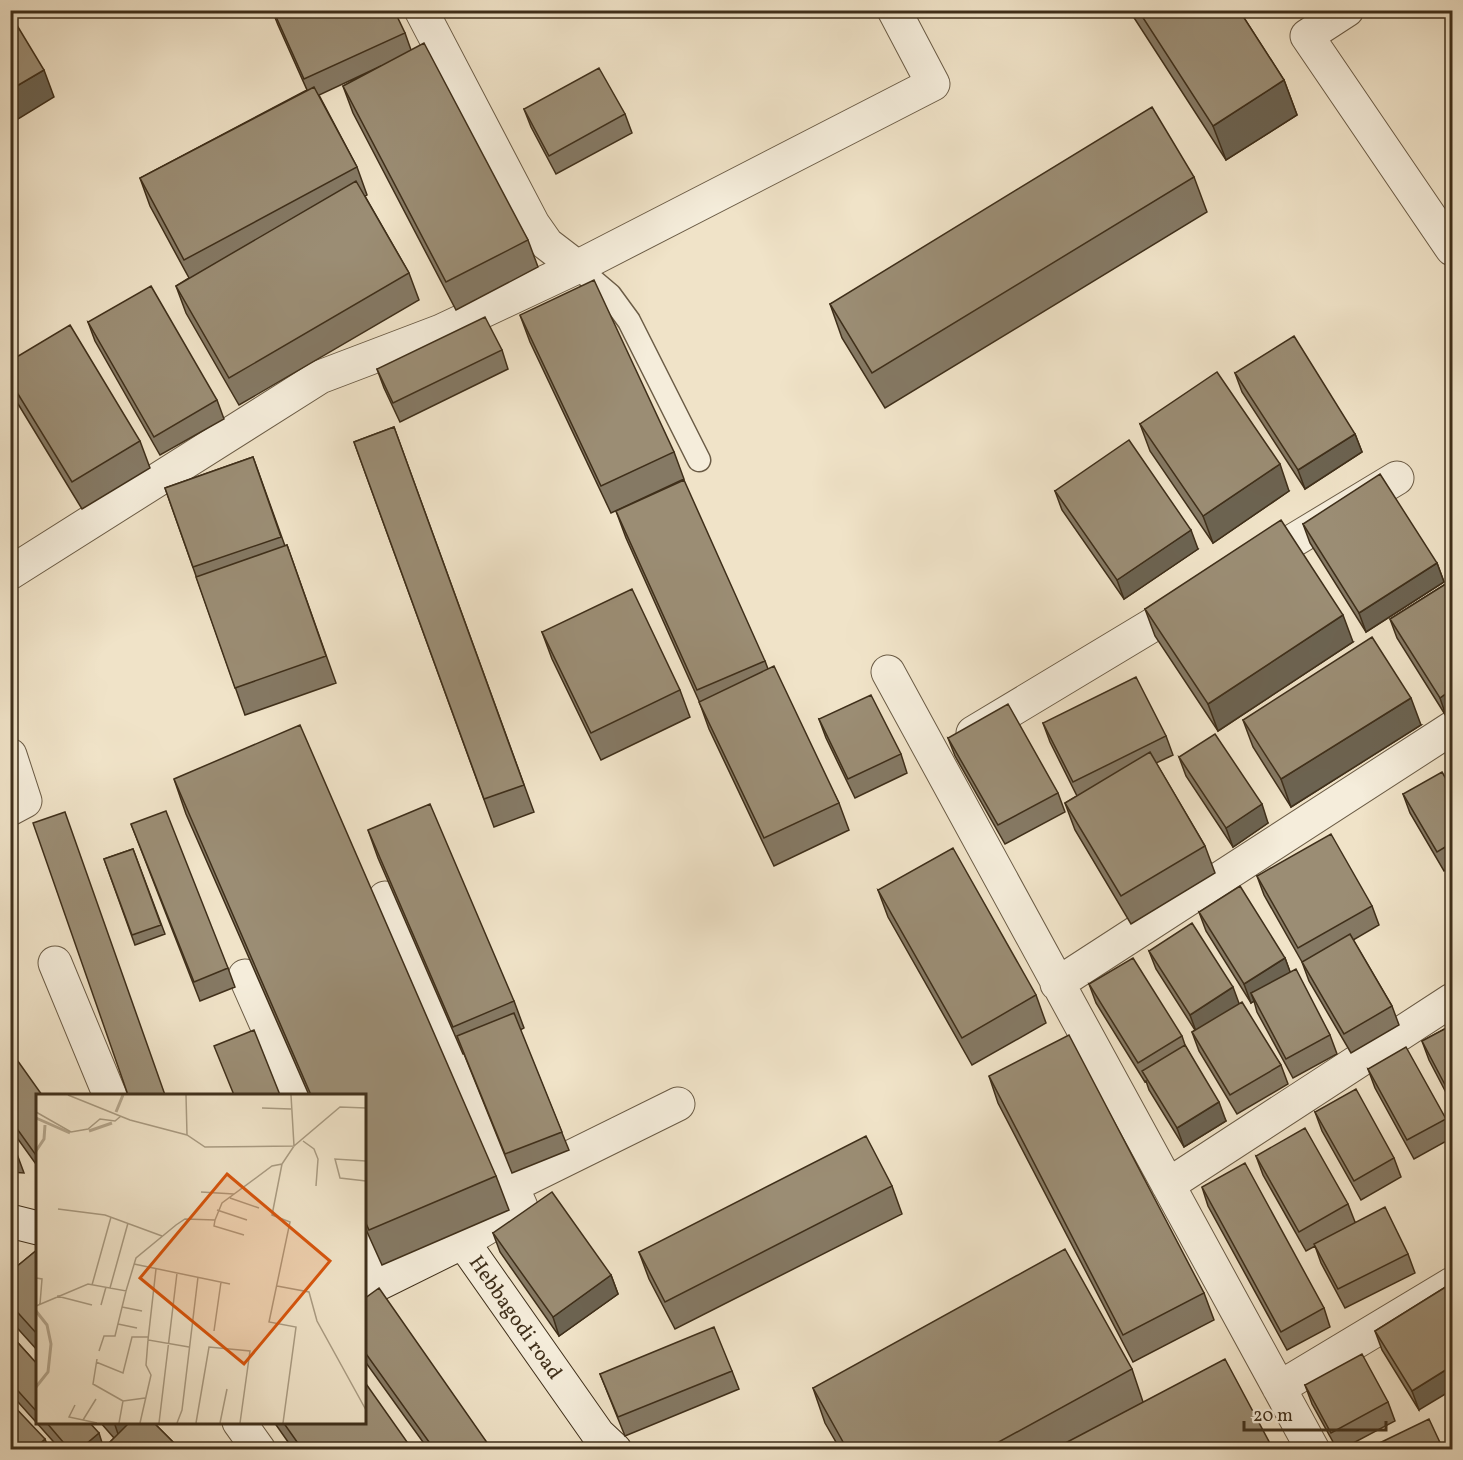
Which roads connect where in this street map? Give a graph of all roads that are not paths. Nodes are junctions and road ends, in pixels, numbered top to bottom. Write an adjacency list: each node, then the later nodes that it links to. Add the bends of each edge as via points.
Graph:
1 (421, 10): 5 (street, via 533,224 547,244)
2 (894, 10): 5 (street, via 933,84)
3 (1347, 10): 4 (street, via 1307,36)
4 (1452, 249)
5 (577, 267): 6 (lane, via 610,295 629,321); 8 (street, via 441,331 320,377)
6 (699, 460)
7 (1396, 478): 12 (street)
8 (10, 573)
9 (888, 672): 12 (street)
10 (1452, 728): 17 (street)
11 (10, 755): 13 (street, via 25,801)
12 (933, 757): 17 (street)
13 (10, 809)
14 (385, 898): 23 (street)
15 (56, 963): 19 (street)
16 (245, 976): 20 (street)
17 (1057, 984): 22 (street)
18 (1452, 1000): 22 (street)
19 (110, 1094)
20 (298, 1094)
21 (678, 1104): 23 (street)
22 (1168, 1185): 30 (street)
23 (512, 1186): 26 (street, via 521,1207)
24 (10, 1221): 25 (street)
25 (36, 1228)
26 (463, 1242): 29 (street, Hebbagodi road); 33 (street, Hebbagodi road, via 598,1434)
27 (366, 1248): 29 (street)
28 (1452, 1284): 30 (street)
29 (366, 1291)
30 (1279, 1388): 34 (street)
31 (240, 1424): 32 (street)
32 (259, 1449)
33 (615, 1449)
34 (1314, 1449)

